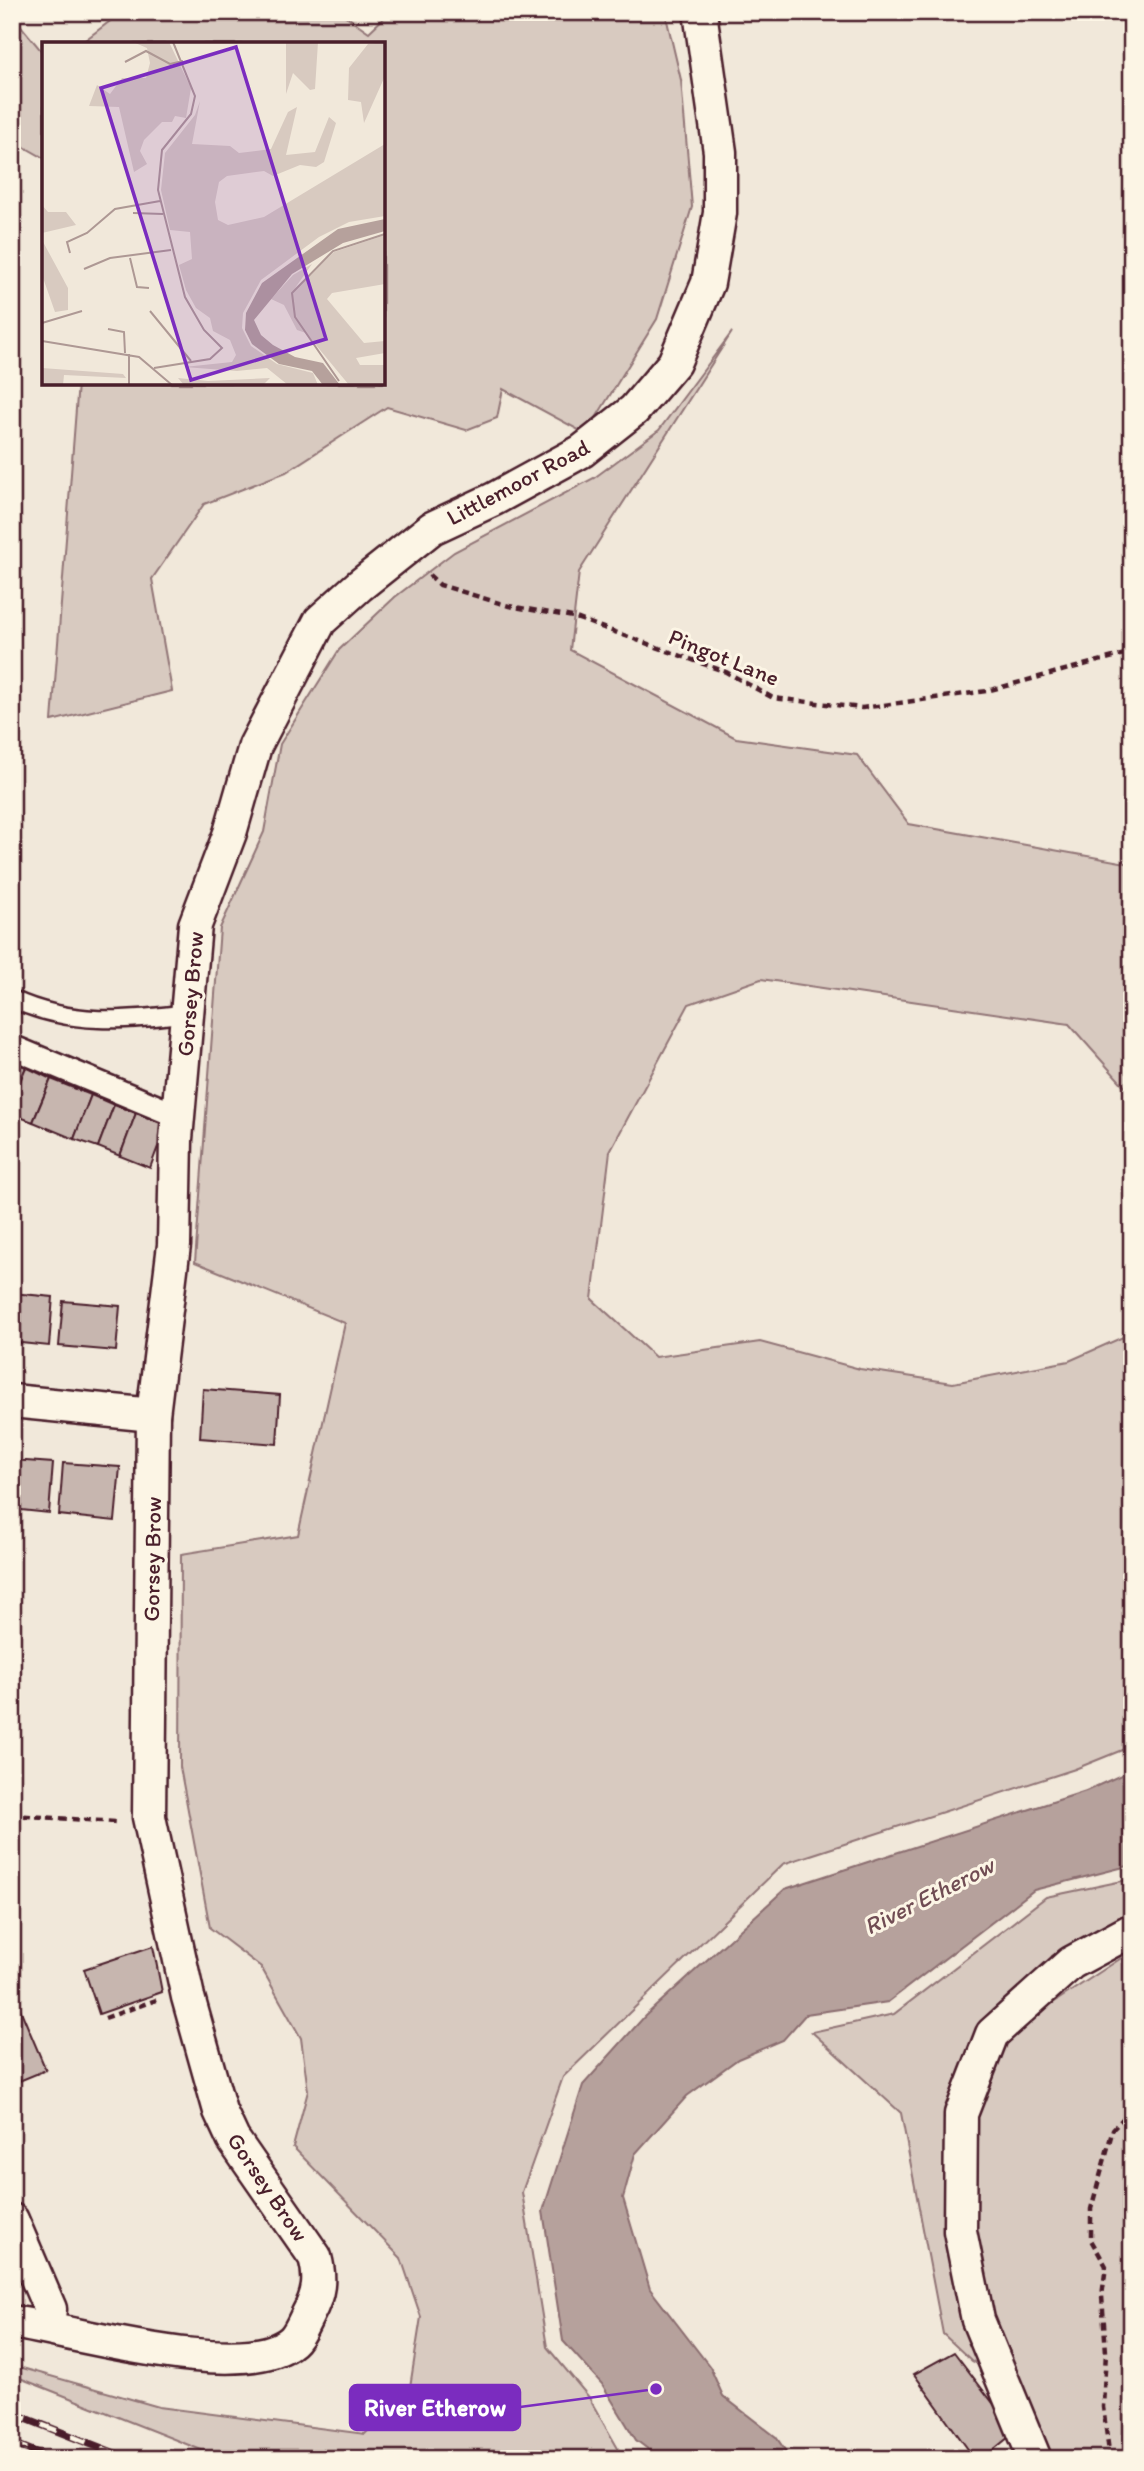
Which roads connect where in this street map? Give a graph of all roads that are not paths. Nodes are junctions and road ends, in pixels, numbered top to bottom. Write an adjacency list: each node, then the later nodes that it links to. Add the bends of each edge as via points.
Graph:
1 (699, 12): 2 (street, Littlemoor Road, via 720,152 720,213 708,283 674,363 634,410 582,451)
2 (432, 528): 4 (street, Gorsey Brow, via 320,621 255,746 230,833 195,925)
3 (12, 999): 4 (lane, via 35,1010 83,1020)
4 (188, 1013): 6 (street, Gorsey Brow)
5 (12, 1048): 6 (street)
6 (178, 1116): 8 (street, Gorsey Brow, via 174,1245)
7 (12, 1401): 8 (street)
8 (153, 1415): 12 (street, Gorsey Brow, via 149,1817 186,1989 220,2111 233,2139 315,2258 320,2277 317,2298 291,2342 258,2355 199,2356 130,2347)
9 (1132, 1930): 13 (street, via 1071,1964 992,2034 961,2114 960,2231 978,2320)
10 (12, 2220): 12 (street, via 50,2309)
11 (12, 2322): 12 (street, Gorsey Brow)
12 (48, 2328)
13 (1035, 2459)

